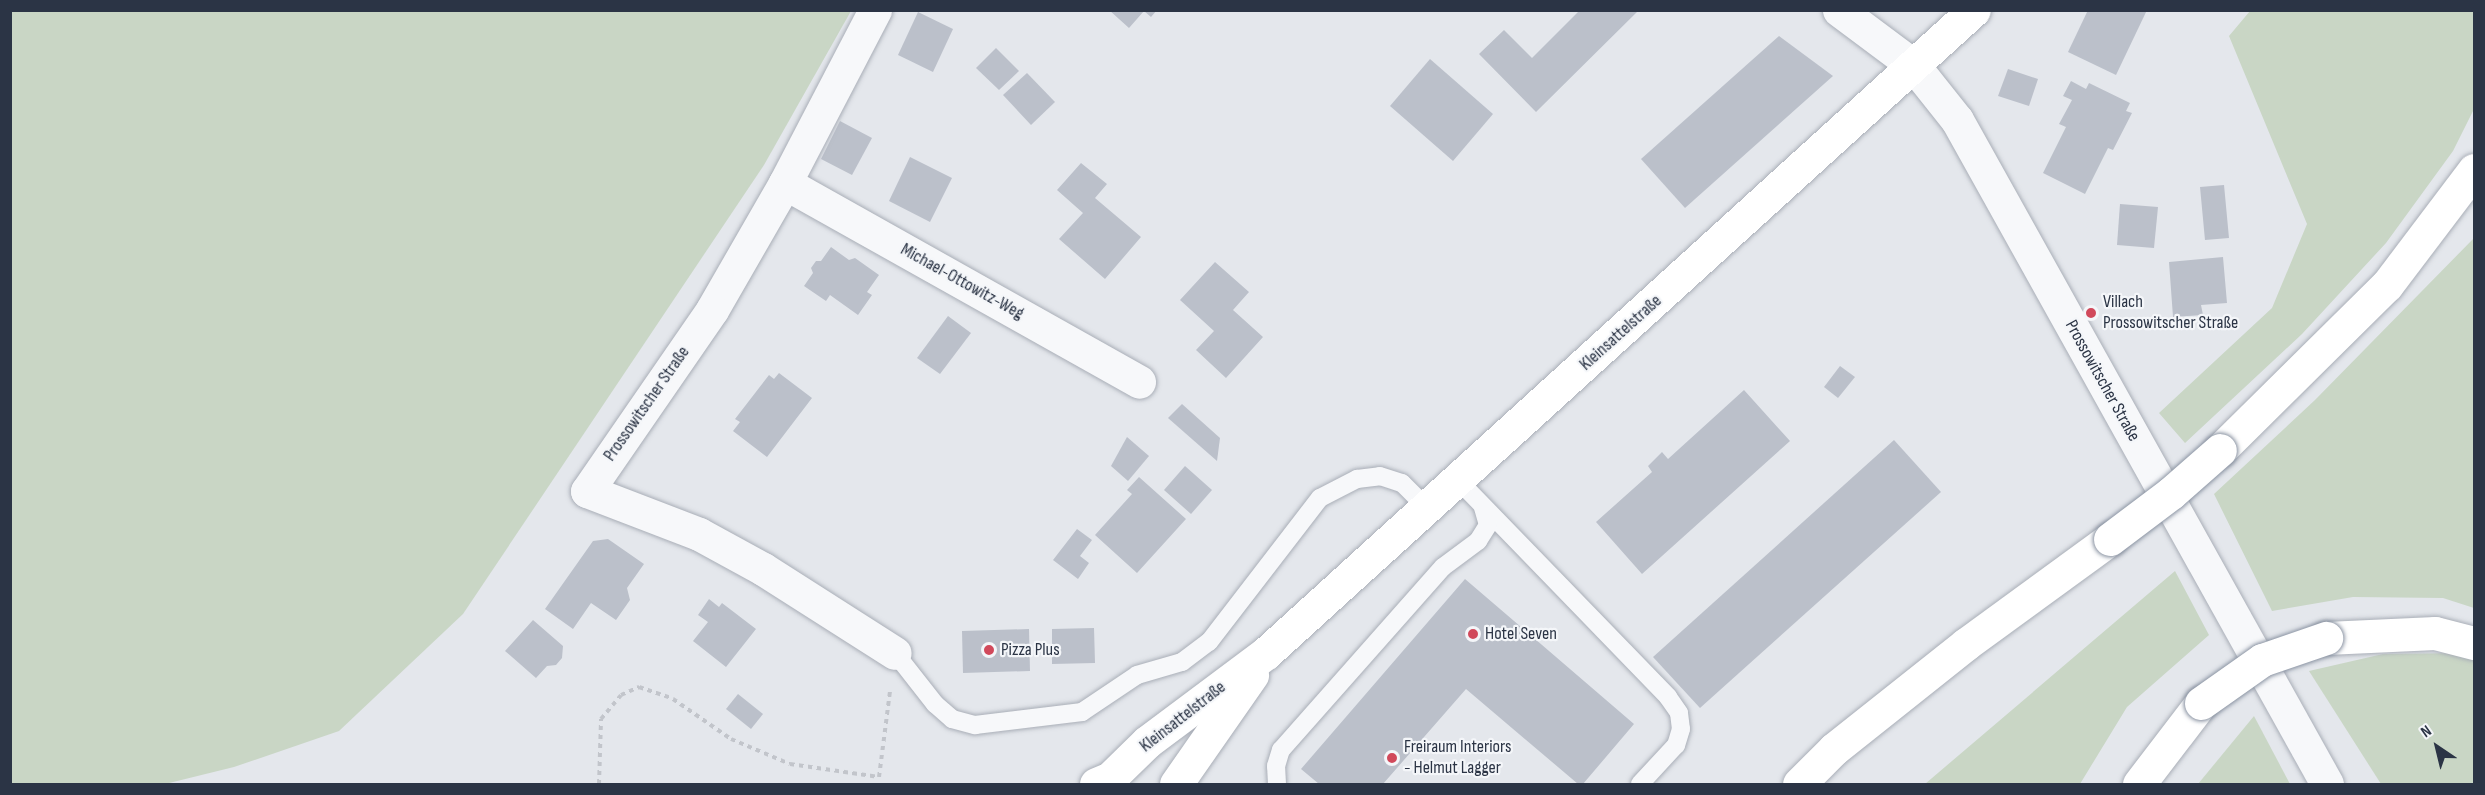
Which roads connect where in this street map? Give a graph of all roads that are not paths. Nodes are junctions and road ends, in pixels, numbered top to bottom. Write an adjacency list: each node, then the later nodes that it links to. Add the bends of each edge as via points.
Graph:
1 (875, 10): 6 (street, Prossowitscher Straße)
2 (1839, 10): 4 (street, Prossowitscher Straße)
3 (1974, 10): 4 (main road, Kleinsattelstraße)
4 (1914, 66): 8 (main road, Kleinsattelstraße); 20 (street, Prossowitscher Straße, via 1957,120)
5 (2475, 170): 18 (main road, bridge, via 2387,285 2220,450 2171,493 1966,644 1834,749)
6 (784, 183): 7 (street, Michael-Ottowitz-Weg); 12 (street, Prossowitscher Straße, via 712,310 587,491 699,534 763,569)
7 (1139, 382)
8 (1458, 480): 9 (main road, Kleinsattelstraße); 10 (lane)
9 (1427, 508): 12 (lane, via 1402,483 1380,476 1357,479 1320,498 1209,642 1182,662 1137,675 1082,712 975,725 952,719 935,705); 13 (main road, Kleinsattelstraße)
10 (1483, 508): 16 (lane, via 1488,525 1478,541 1443,567 1281,750 1276,766); 17 (lane, via 1668,697 1679,713 1681,729 1676,745)
11 (2475, 644): 19 (main road, bridge, via 2435,633 2326,638 2262,660 2201,703)
12 (895, 653)
13 (1266, 653): 14 (main road, Kleinsattelstraße); 15 (main road, Kleinsattelstraße, via 1147,742)
14 (1188, 777)
15 (1102, 783)
16 (1277, 784)
17 (1640, 784)
18 (1799, 784)
19 (2139, 784)
20 (2327, 784)

